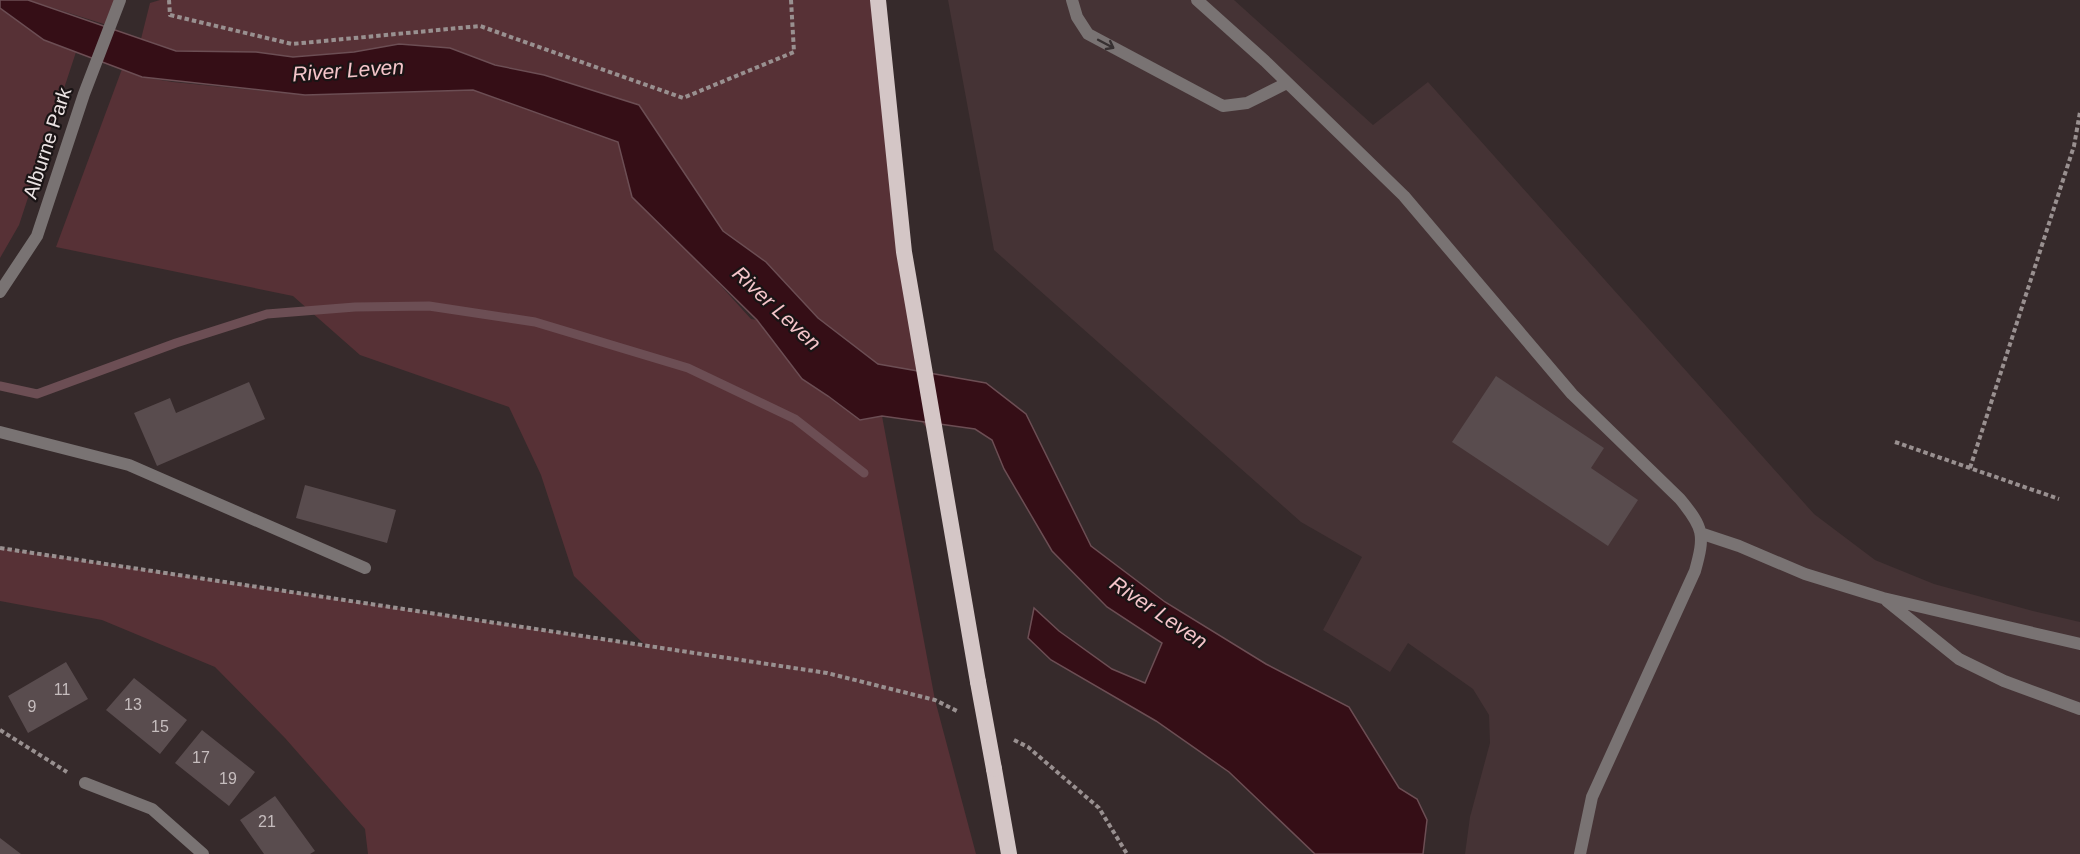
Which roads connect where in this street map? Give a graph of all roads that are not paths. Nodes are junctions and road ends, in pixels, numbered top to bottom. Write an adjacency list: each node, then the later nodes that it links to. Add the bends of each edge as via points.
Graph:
1 (120, 0): 6 (street, Alburne Park, via 37,236)
2 (878, 0): 15 (highway, bridge, via 904,252)
3 (1072, 0): 5 (street, one-way to 5, via 1088,34 1223,106 1247,103)
4 (1197, 0): 5 (street)
5 (1287, 83): 8 (street, via 1404,196 1572,394 1680,499)
6 (0, 292)
7 (0, 432): 9 (street, via 129,465)
8 (1703, 534): 10 (street, via 1805,574); 16 (street, via 1695,571 1592,797)
9 (365, 568)
10 (1883, 598): 11 (street); 12 (street, via 1959,659 2004,681)
11 (2080, 645)
12 (2080, 709)
13 (85, 783): 14 (street, via 152,809)
14 (203, 854)
15 (1009, 854)
16 (1580, 854)

